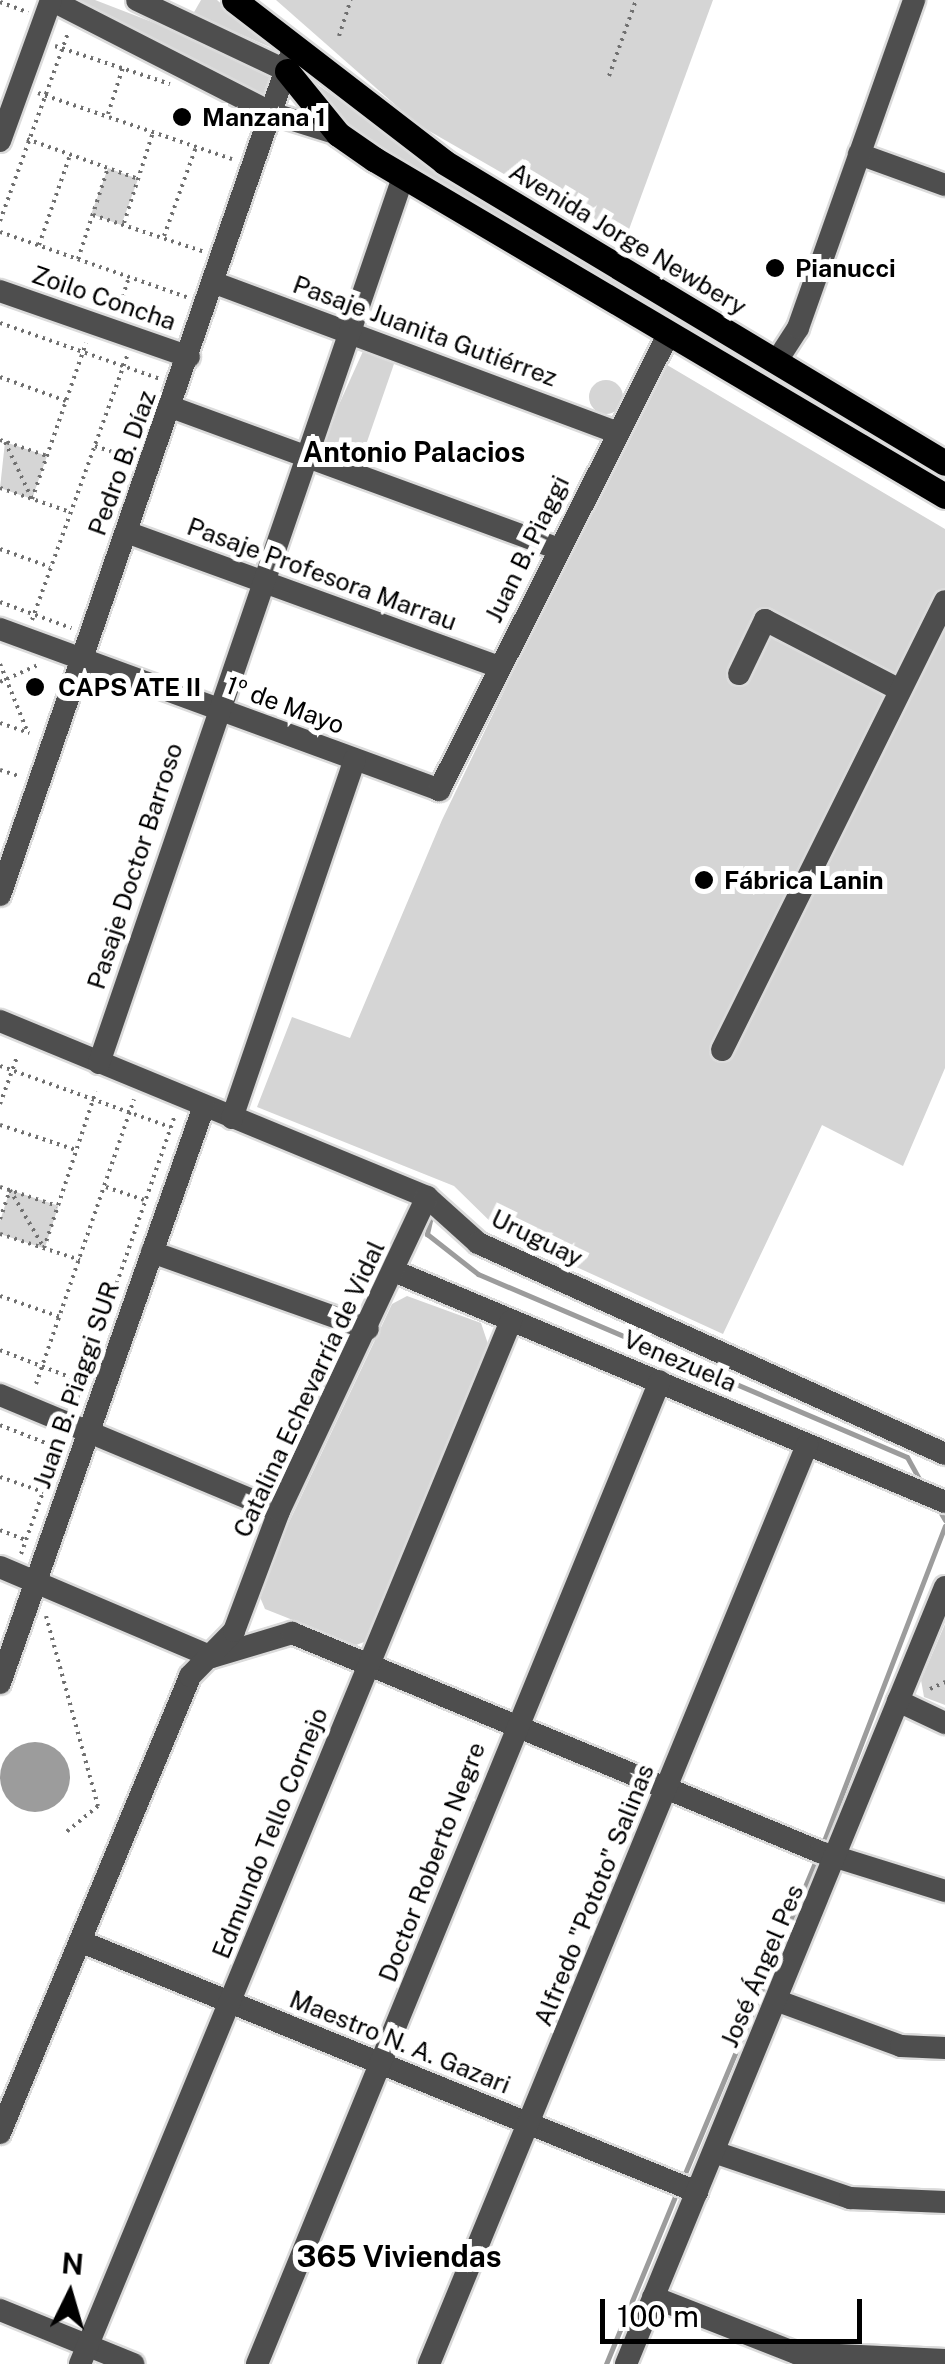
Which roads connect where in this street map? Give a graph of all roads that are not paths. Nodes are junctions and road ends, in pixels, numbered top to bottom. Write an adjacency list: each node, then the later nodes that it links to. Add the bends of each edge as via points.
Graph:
1 (137, 0): 5 (street)
2 (234, 0): 5 (main road)
3 (914, 0): 9 (street)
4 (46, 15): 6 (street); 8 (street)
5 (290, 60): 6 (street, Pedro B. Díaz); 7 (main road); 17 (main road, Avenida Jorge Newbery, via 444,162)
6 (274, 114): 7 (street); 13 (street, Pedro B. Díaz)
7 (338, 134): 10 (main road)
8 (2, 136)
9 (859, 154): 11 (street); 17 (street, via 798,328)
10 (403, 177): 14 (street, Pasaje Doctor Barroso); 15 (main road)
11 (945, 185)
12 (0, 291): 16 (street, Zoilo Concha)
13 (211, 294): 14 (street, Pasaje Juanita Gutiérrez); 16 (street, Pedro B. Díaz)
14 (349, 332): 19 (street, Pasaje Juanita Gutiérrez); 20 (street, Pasaje Doctor Barroso)
15 (668, 335): 19 (street, Juan B. Piaggi); 22 (main road)
16 (189, 357): 18 (street, Pedro B. Díaz)
17 (776, 362): 21 (main road, Avenida Jorge Newbery)
18 (175, 396): 20 (street); 23 (street, Pedro B. Díaz)
19 (615, 432): 24 (street, Juan B. Piaggi)
20 (304, 456): 24 (street); 25 (street, Pasaje Doctor Barroso)
21 (945, 463)
22 (945, 496)
23 (126, 532): 25 (street, Pasaje Profesora Marrau); 28 (street, Pedro B. Díaz)
24 (558, 549): 29 (street, Juan B. Piaggi)
25 (258, 580): 29 (street, Pasaje Profesora Marrau); 32 (street, Pasaje Doctor Barroso)
26 (945, 601): 31 (street)
27 (0, 629): 28 (street, 1º de Mayo)
28 (80, 660): 32 (street, 1º de Mayo); 35 (street, Pedro B. Díaz)
29 (500, 667): 34 (street, Juan B. Piaggi)
30 (739, 674): 31 (street, via 764,620)
31 (900, 690): 37 (street)
32 (217, 708): 33 (street, 1º de Mayo); 38 (street, Pasaje Doctor Barroso)
33 (355, 759): 34 (street, 1º de Mayo); 40 (street)
34 (439, 790)
35 (0, 895)
36 (0, 1020): 38 (street, Uruguay)
37 (722, 1050)
38 (99, 1063): 39 (street, Uruguay)
39 (204, 1106): 40 (street, Uruguay); 42 (street, Juan B. Piaggi SUR, via 156,1204)
40 (232, 1118): 41 (street, Uruguay)
41 (427, 1196): 43 (street, Catalina Echevarría de Vidal); 50 (street, Uruguay, via 478,1243)
42 (152, 1252): 45 (street); 48 (street, Juan B. Piaggi SUR)
43 (394, 1270): 44 (street, Venezuela); 45 (street, Catalina Echevarría de Vidal)
44 (510, 1321): 46 (street, Venezuela); 56 (street, Edmundo Tello Cornejo)
45 (368, 1329): 52 (street, Catalina Echevarría de Vidal)
46 (660, 1381): 49 (street, Venezuela); 59 (street, Doctor Roberto Negre)
47 (0, 1395): 48 (street)
48 (78, 1429): 52 (street); 53 (street, Juan B. Piaggi SUR, via 37,1544)
49 (807, 1445): 51 (street, Venezuela); 61 (street, Alfredo "Pototo" Salinas)
50 (945, 1454)
51 (945, 1502)
52 (279, 1511): 55 (street, Catalina Echevarría de Vidal, via 234,1631)
53 (17, 1575): 55 (street); 57 (street, Juan B. Piaggi SUR)
54 (945, 1587): 58 (street, José Ángel Pes)
55 (212, 1657): 56 (street, via 292,1633); 64 (street, Catalina Echevarría de Vidal, via 190,1676)
56 (370, 1662): 59 (street); 66 (street, Edmundo Tello Cornejo)
57 (0, 1683)
58 (898, 1701): 60 (street); 62 (street, José Ángel Pes)
59 (516, 1722): 61 (street); 68 (street, Doctor Roberto Negre)
60 (945, 1722)
61 (668, 1784): 62 (street); 69 (street, Alfredo "Pototo" Salinas)
62 (838, 1855): 63 (street); 65 (street, José Ángel Pes)
63 (945, 1892)
64 (82, 1942): 66 (street, Maestro N. A. Gazari); 70 (street)
65 (778, 2001): 67 (street, via 901,2046); 71 (street, José Ángel Pes)
66 (231, 2003): 68 (street, Maestro N. A. Gazari); 76 (street, Edmundo Tello Cornejo)
67 (945, 2048)
68 (382, 2066): 69 (street, Maestro N. A. Gazari); 79 (street, Doctor Roberto Negre)
69 (530, 2125): 72 (street, Maestro N. A. Gazari); 80 (street, Alfredo "Pototo" Salinas)
70 (0, 2133)
71 (714, 2152): 72 (street, José Ángel Pes); 73 (street, via 850,2198)
72 (697, 2192): 74 (street, José Ángel Pes)
73 (945, 2202)
74 (653, 2297): 77 (street, via 796,2353); 81 (street, José Ángel Pes)
75 (0, 2310): 76 (street)
76 (84, 2355): 78 (street)
77 (945, 2360)
78 (133, 2364)
79 (257, 2364)
80 (429, 2364)
81 (626, 2364)

